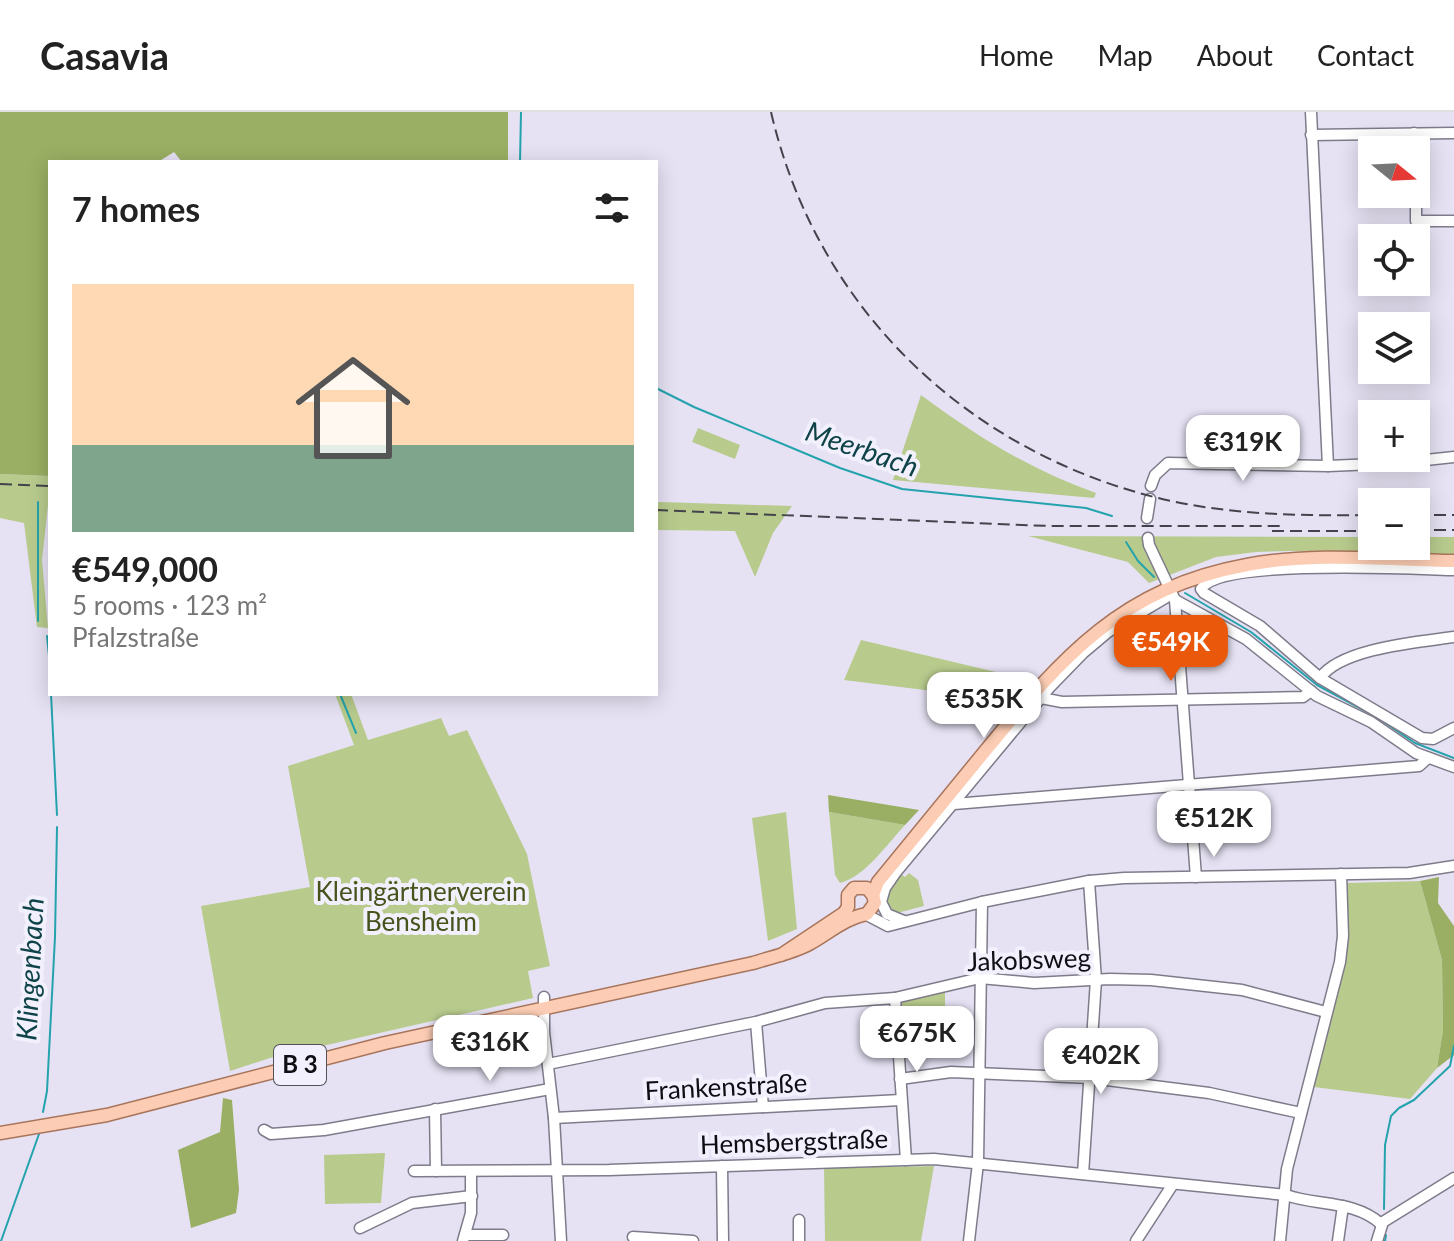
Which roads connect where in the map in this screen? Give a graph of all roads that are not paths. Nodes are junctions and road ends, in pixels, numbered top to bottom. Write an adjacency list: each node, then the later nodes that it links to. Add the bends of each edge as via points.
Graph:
1 (1311, 112): 4 (street)
2 (1414, 133): 3 (street); 4 (street); 5 (street)
3 (1454, 133)
4 (1311, 135): 9 (street)
5 (1414, 136)
6 (1416, 208): 7 (street, via 1416,221)
7 (1454, 221)
8 (1454, 457): 9 (street)
9 (1328, 466): 10 (street, via 1168,463)
10 (1151, 486)
11 (1150, 499): 12 (street)
12 (1147, 518)
13 (1148, 538): 16 (street)
14 (1454, 561): 16 (main road, B 3, via 1295,559 1238,566)
15 (1454, 570): 18 (street, via 1310,567 1205,583 1204,593 1260,626)
16 (1172, 593): 19 (street, via 1246,639); 20 (street, via 1108,632); 21 (street); 31 (main road, B 3, via 1115,616 1056,667)
17 (1454, 637): 18 (street, via 1352,657)
18 (1320, 678): 22 (street, via 1422,738 1433,739)
19 (1311, 691): 21 (street, via 1303,697); 23 (street)
20 (1041, 698): 21 (street); 26 (street)
21 (1183, 700): 25 (street)
22 (1454, 728)
23 (1428, 758): 24 (street); 25 (street, via 1419,766)
24 (1454, 767)
25 (1190, 786): 26 (street); 29 (street)
26 (954, 804): 35 (street, via 881,895 887,914)
27 (1454, 866): 28 (street)
28 (1341, 874): 29 (street); 42 (street, via 1341,956)
29 (1196, 877): 30 (street)
30 (1089, 881): 32 (street); 39 (street)
31 (873, 892): 33 (main road, B 3, via 859,887 851,891); 34 (main road, B 3, via 870,911); 36 (street, via 880,916)
32 (982, 902): 35 (street); 38 (street)
33 (848, 907): 34 (main road); 37 (main road, B 3)
34 (862, 915): 36 (street); 37 (main road, B 3)
35 (908, 922): 36 (street)
36 (895, 924)
37 (781, 955): 41 (main road, B 3)
38 (980, 978): 39 (street, Jakobsweg, via 1034,983); 40 (street, Jakobsweg); 45 (street)
39 (1096, 980): 42 (street, Jakobsweg, via 1242,990); 46 (street)
40 (895, 998): 43 (street, Jakobsweg, via 825,1003); 47 (street)
41 (544, 1002): 44 (street); 55 (main road, B 3, via 128,1110)
42 (1326, 1012): 52 (street)
43 (756, 1022): 44 (street, Jakobsweg); 50 (street)
44 (548, 1064): 48 (street)
45 (979, 1072): 46 (street); 47 (street); 57 (street)
46 (1091, 1078): 52 (street, via 1209,1093); 63 (street)
47 (900, 1079): 49 (street)
48 (550, 1089): 51 (street); 53 (street)
49 (901, 1100): 50 (street, Frankenstraße); 56 (street)
50 (763, 1107): 53 (street, Frankenstraße)
51 (435, 1109): 54 (street, via 312,1132); 60 (street)
52 (1301, 1113): 66 (street)
53 (554, 1118): 61 (street)
54 (264, 1130)
55 (0, 1133)
56 (906, 1160): 57 (street, Hemsbergstraße); 58 (street, Hemsbergstraße)
57 (978, 1163): 63 (street, Hemsbergstraße); 79 (street)
58 (722, 1166): 61 (street, Hemsbergstraße); 77 (street)
59 (414, 1171): 60 (street, Hemsbergstraße)
60 (436, 1171): 62 (street, Hemsbergstraße)
61 (557, 1171): 62 (street, Hemsbergstraße); 75 (street)
62 (471, 1172): 67 (street)
63 (1083, 1174): 65 (street, Hemsbergstraße)
64 (1454, 1178): 70 (street)
65 (1173, 1184): 66 (street, Hemsbergstraße); 80 (street)
66 (1286, 1195): 68 (street, Hemsbergstraße); 81 (street)
67 (472, 1196): 71 (street, via 412,1203); 74 (street)
68 (1343, 1206): 70 (street, Hemsbergstraße); 82 (street)
69 (799, 1220): 78 (street)
70 (1381, 1224): 83 (street)
71 (360, 1228)
72 (503, 1235): 74 (street)
73 (633, 1237): 76 (street)
74 (464, 1238)
75 (561, 1241)
76 (693, 1241)
77 (723, 1241)
78 (799, 1241)
79 (969, 1241)
80 (1136, 1241)
81 (1280, 1241)
82 (1338, 1241)
83 (1377, 1241)

